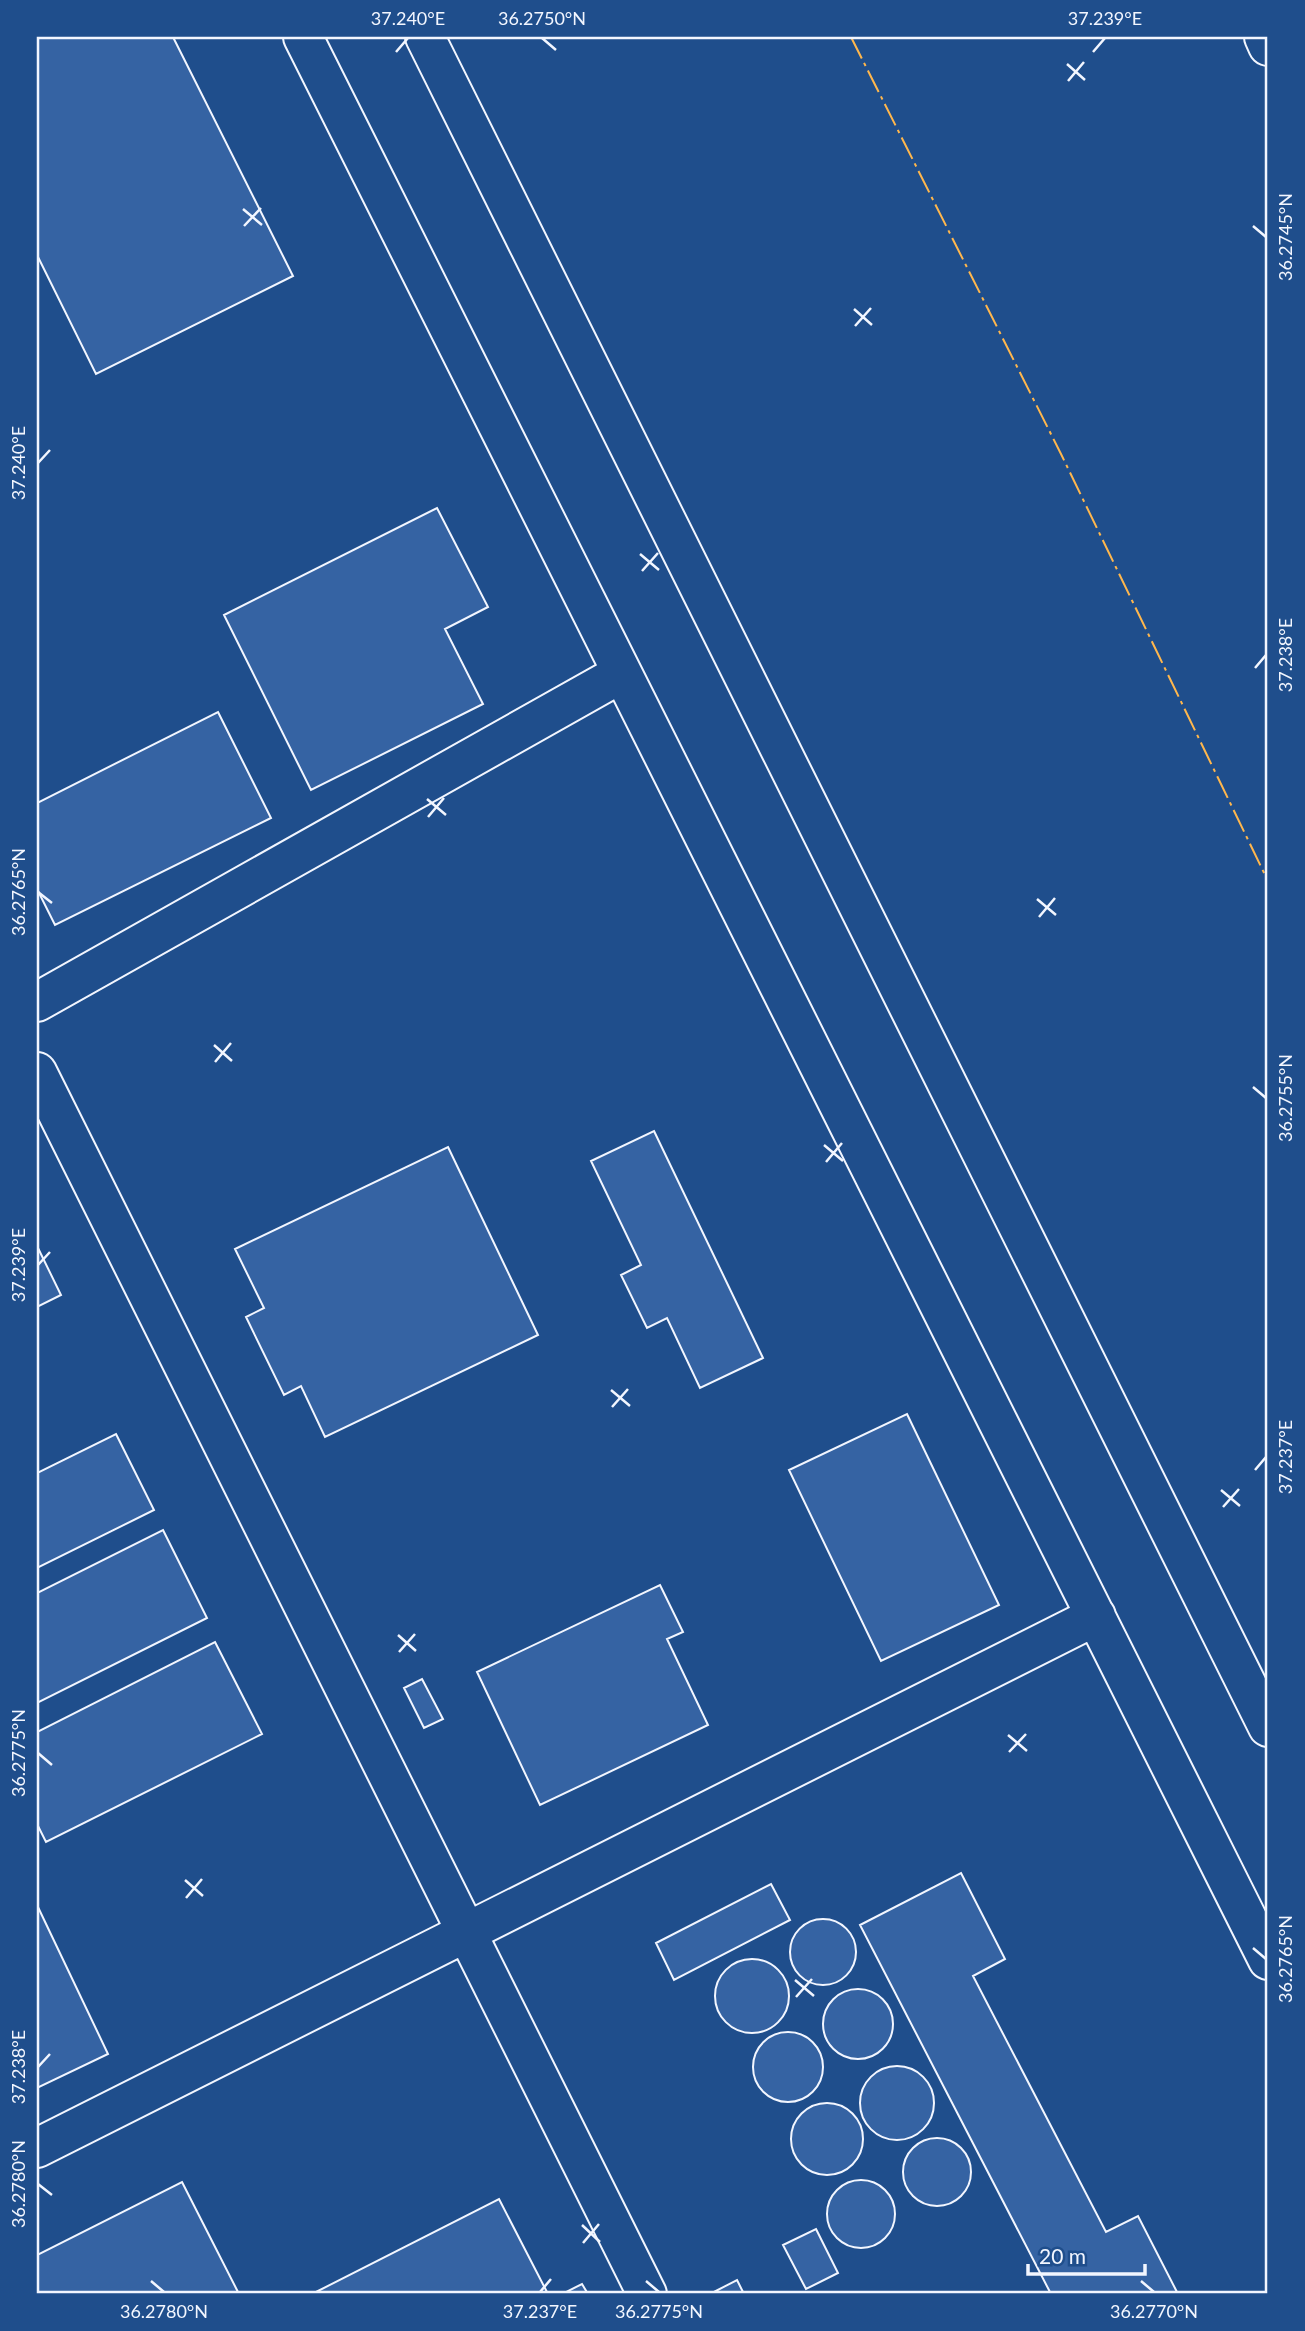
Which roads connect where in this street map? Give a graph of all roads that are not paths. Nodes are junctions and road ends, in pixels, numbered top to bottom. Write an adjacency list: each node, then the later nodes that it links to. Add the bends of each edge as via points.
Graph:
1 (303, 37): 5 (street)
2 (425, 37): 9 (street)
3 (1264, 37): 4 (street)
4 (1268, 46)
5 (622, 673): 6 (street); 8 (street)
6 (37, 1002)
7 (37, 1072): 10 (street)
8 (1096, 1616): 10 (street); 11 (street)
9 (1268, 1727)
10 (466, 1933): 12 (street); 13 (street)
11 (1268, 1960)
12 (37, 2148)
13 (647, 2294)

